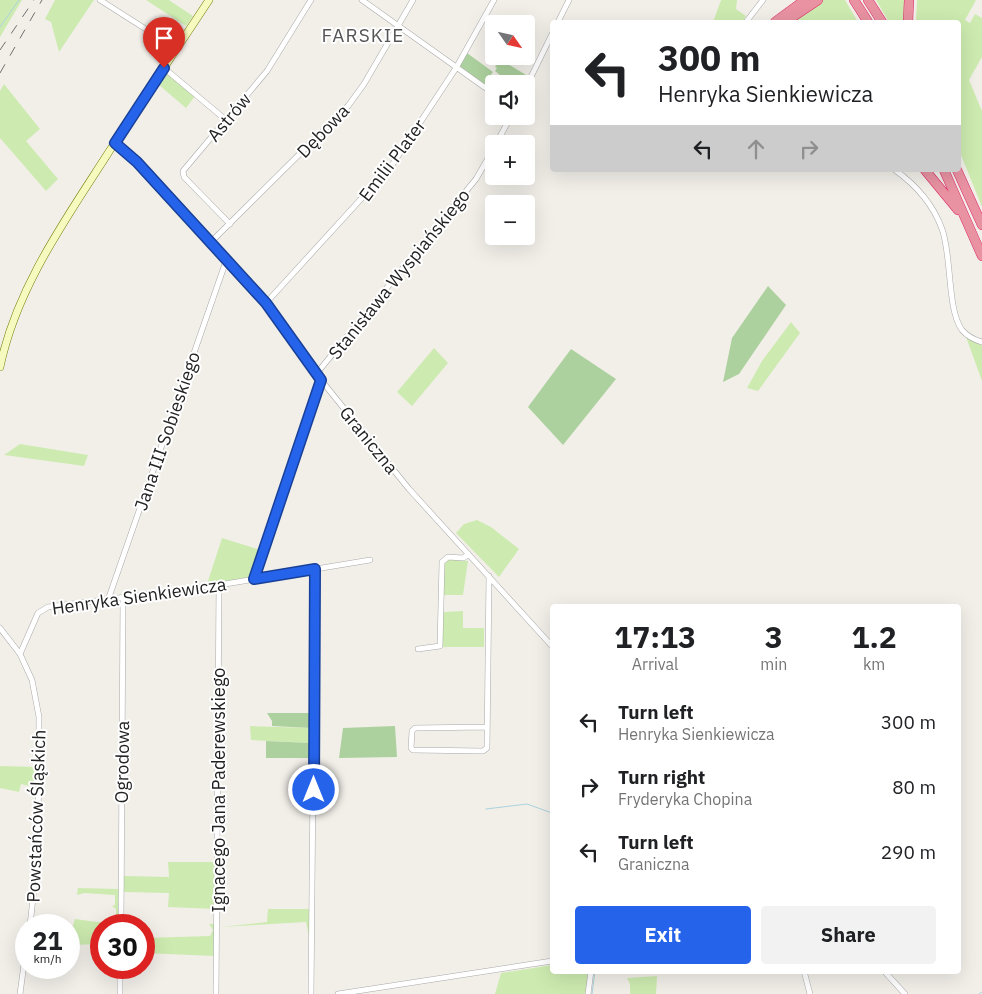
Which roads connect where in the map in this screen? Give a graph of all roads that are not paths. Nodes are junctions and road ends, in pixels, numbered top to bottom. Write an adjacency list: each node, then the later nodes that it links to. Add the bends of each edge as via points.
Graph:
1 (100, 0): 23 (street)
2 (209, 0): 23 (main road)
3 (311, 0): 28 (street, Astrów, via 267,71)
4 (362, 0): 21 (street)
5 (413, 0): 21 (street, Dębowa)
6 (494, 0): 25 (street, Emilii Plater)
7 (569, 0): 14 (street)
8 (763, 0): 15 (street)
9 (805, 0): 16 (highway)
10 (818, 0): 17 (highway)
11 (854, 0): 18 (highway)
12 (868, 0): 19 (highway)
13 (909, 0): 20 (highway)
14 (559, 20)
15 (748, 20)
16 (778, 20)
17 (787, 20)
18 (867, 20)
19 (881, 20)
20 (908, 20)
21 (398, 26): 25 (street); 35 (street, Dębowa, via 348,106)
22 (550, 38): 26 (street)
23 (177, 49): 24 (main road)
24 (164, 68): 28 (street); 29 (main road)
25 (456, 68): 27 (street); 41 (street, Emilii Plater, via 380,180)
26 (532, 75)
27 (485, 88)
28 (226, 120): 35 (street, Astrów, via 183,174)
29 (114, 144): 38 (street, Graniczna, via 137,162); 43 (main road, via 65,219 18,308)
30 (485, 164): 44 (street, Stanisława Wyspiańskiego, via 476,179)
31 (897, 172): 42 (street, via 932,208 948,255 958,322 970,337)
32 (926, 172): 36 (highway)
33 (945, 172): 36 (highway)
34 (958, 172): 37 (highway)
35 (230, 224): 38 (street, Dębowa)
36 (968, 224): 39 (highway)
37 (982, 225)
38 (210, 243): 40 (street, Graniczna)
39 (982, 256)
40 (226, 261): 41 (street, Graniczna); 53 (street, Jana III Sobieskiego)
41 (266, 303): 44 (street, Graniczna)
42 (982, 342)
43 (0, 367)
44 (317, 374): 45 (street, Graniczna)
45 (321, 380): 46 (street, Graniczna, via 409,489); 50 (street)
46 (468, 555): 49 (street, Graniczna); 56 (street, via 448,557 442,562 440,646)
47 (370, 560): 48 (street, Henryka Sienkiewicza)
48 (315, 569): 50 (street, Henryka Sienkiewicza); 70 (street)
49 (489, 576): 55 (street, Graniczna); 58 (street)
50 (254, 579): 51 (street, Henryka Sienkiewicza)
51 (219, 585): 52 (street, Henryka Sienkiewicza); 69 (street, Ignacego Jana Paderewskiego)
52 (123, 599): 53 (street, Henryka Sienkiewicza); 60 (street, Ogrodowa)
53 (108, 600): 57 (street, Henryka Sienkiewicza, via 41,610)
54 (0, 628): 57 (street, Powstańców Śląskich)
55 (550, 644)
56 (418, 648)
57 (20, 654): 59 (street, Powstańców Śląskich, via 32,680 39,717 38,854)
58 (486, 728): 58 (street, via 487,748 483,751 412,749 412,731 416,728)
59 (31, 914)
60 (121, 914)
61 (550, 961): 71 (street)
62 (591, 974): 72 (street)
63 (805, 974): 73 (street)
64 (887, 974): 74 (street)
65 (22, 979): 67 (street)
66 (120, 979): 68 (street)
67 (20, 994)
68 (120, 994)
69 (216, 994)
70 (311, 994)
71 (338, 994)
72 (588, 994)
73 (810, 994)
74 (905, 994)

